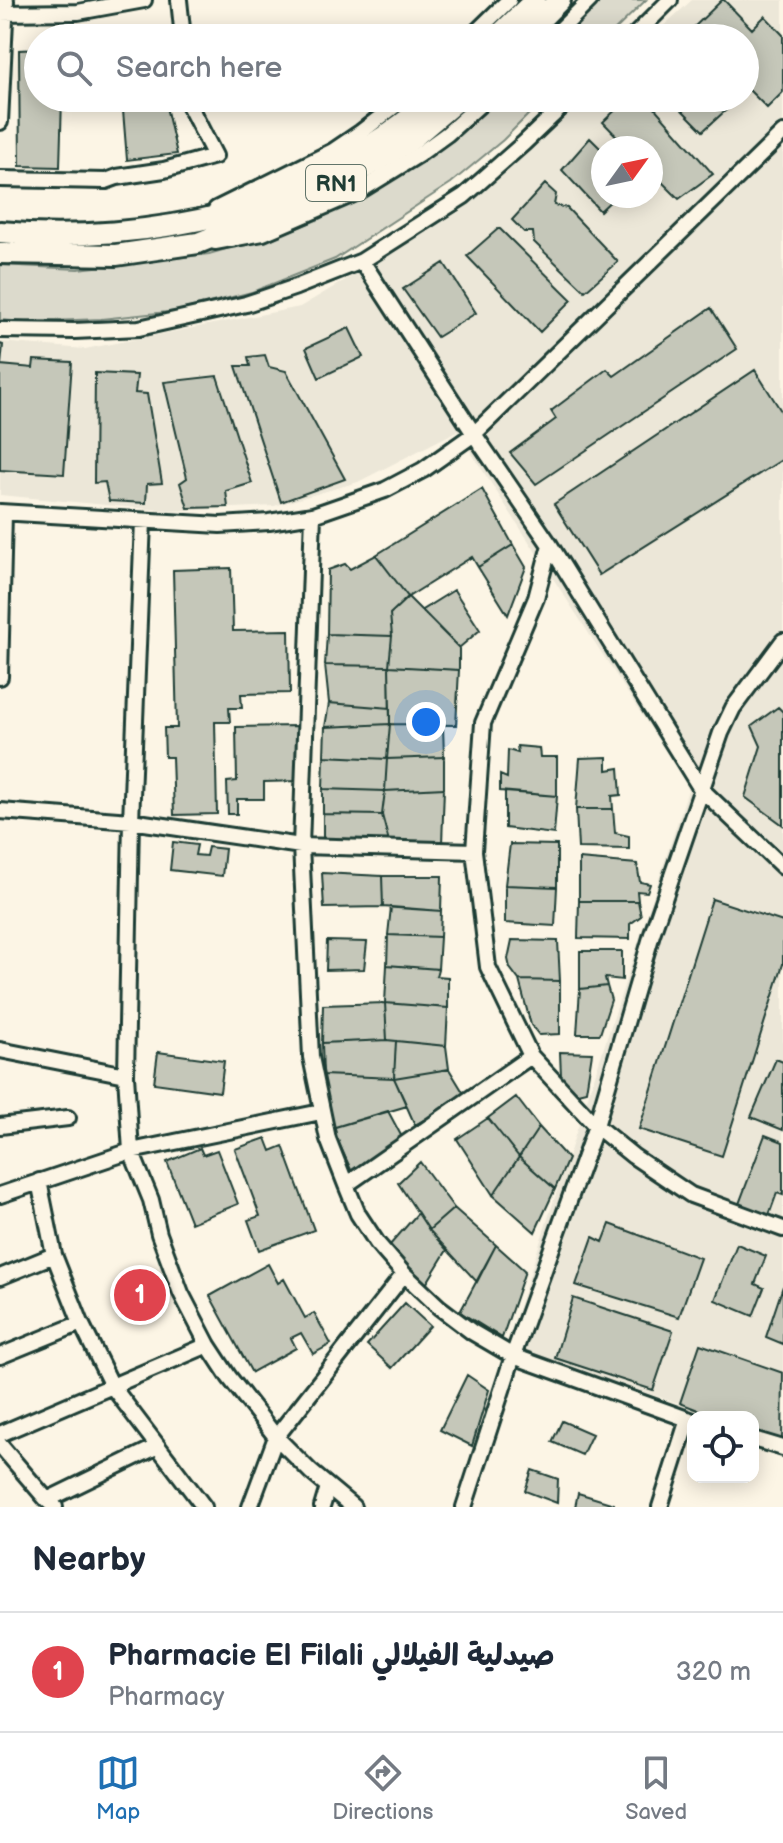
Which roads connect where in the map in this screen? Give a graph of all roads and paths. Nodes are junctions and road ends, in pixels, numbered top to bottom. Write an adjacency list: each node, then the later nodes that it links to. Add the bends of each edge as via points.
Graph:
1 (144, 0): 8 (street, via 78,12)
2 (179, 0): 9 (street)
3 (509, 0): 10 (street)
4 (535, 0): 11 (highway)
5 (560, 0): 12 (highway)
6 (590, 0): 13 (street)
7 (670, 0): 14 (street)
8 (4, 9): 21 (street)
9 (182, 24)
10 (484, 24)
11 (510, 24)
12 (536, 24)
13 (566, 24)
14 (646, 24)
15 (193, 112): 23 (street, via 215,156 106,181)
16 (387, 112): 24 (street, via 333,151)
17 (416, 112): 24 (highway, RN1, via 341,164 253,205)
18 (443, 112): 26 (highway, RN1, via 369,166)
19 (471, 112): 26 (street, via 418,155 358,192 263,233)
20 (556, 112): 28 (street, via 464,196)
21 (0, 122)
22 (783, 133): 30 (street)
23 (0, 179)
24 (191, 221): 25 (highway, RN1, via 80,233)
25 (0, 232)
26 (198, 243): 27 (highway, RN1, via 116,255)
27 (0, 253)
28 (362, 261): 29 (street, via 246,304 139,328); 30 (street)
29 (0, 330)
30 (474, 434): 32 (street, via 385,490); 34 (street)
31 (2, 512): 33 (street); 36 (street)
32 (313, 515): 33 (street, via 220,525); 40 (street)
33 (143, 521): 39 (street)
34 (550, 545): 37 (street); 41 (street, via 536,598 483,723)
35 (783, 641): 37 (street, via 733,708)
36 (0, 677)
37 (701, 789): 42 (street); 49 (street)
38 (0, 811): 39 (street)
39 (131, 821): 40 (street); 45 (street)
40 (301, 846): 41 (street); 46 (street, via 311,1057)
41 (474, 851): 44 (street, via 488,967)
42 (783, 867)
43 (0, 1050): 45 (street)
44 (531, 1056): 49 (street); 52 (street)
45 (126, 1075): 50 (street)
46 (321, 1112): 50 (street); 52 (street)
47 (68, 1118): 48 (street)
48 (0, 1126)
49 (596, 1126): 54 (street, via 691,1195); 61 (street)
50 (131, 1151): 51 (street); 59 (street, via 181,1293)
51 (39, 1181): 53 (street); 55 (street)
52 (346, 1185): 56 (street, via 358,1214)
53 (0, 1195)
54 (783, 1229)
55 (54, 1255): 57 (street); 58 (street)
56 (404, 1274): 61 (street, via 472,1332); 66 (street)
57 (0, 1277)
58 (81, 1323): 60 (street); 62 (street)
59 (208, 1345): 62 (street); 66 (street)
60 (0, 1356)
61 (513, 1356): 63 (street); 77 (street)
62 (112, 1386): 65 (street); 69 (street)
63 (687, 1419)
64 (687, 1429): 78 (street)
65 (0, 1434)
66 (276, 1437): 71 (street); 74 (street)
67 (759, 1441): 70 (street)
68 (0, 1445): 72 (street)
69 (156, 1447): 72 (street); 73 (street)
70 (783, 1448)
71 (328, 1487): 75 (street); 76 (street)
72 (51, 1503)
73 (204, 1507)
74 (250, 1507)
75 (322, 1507)
76 (353, 1507)
77 (464, 1507)
78 (660, 1507)

